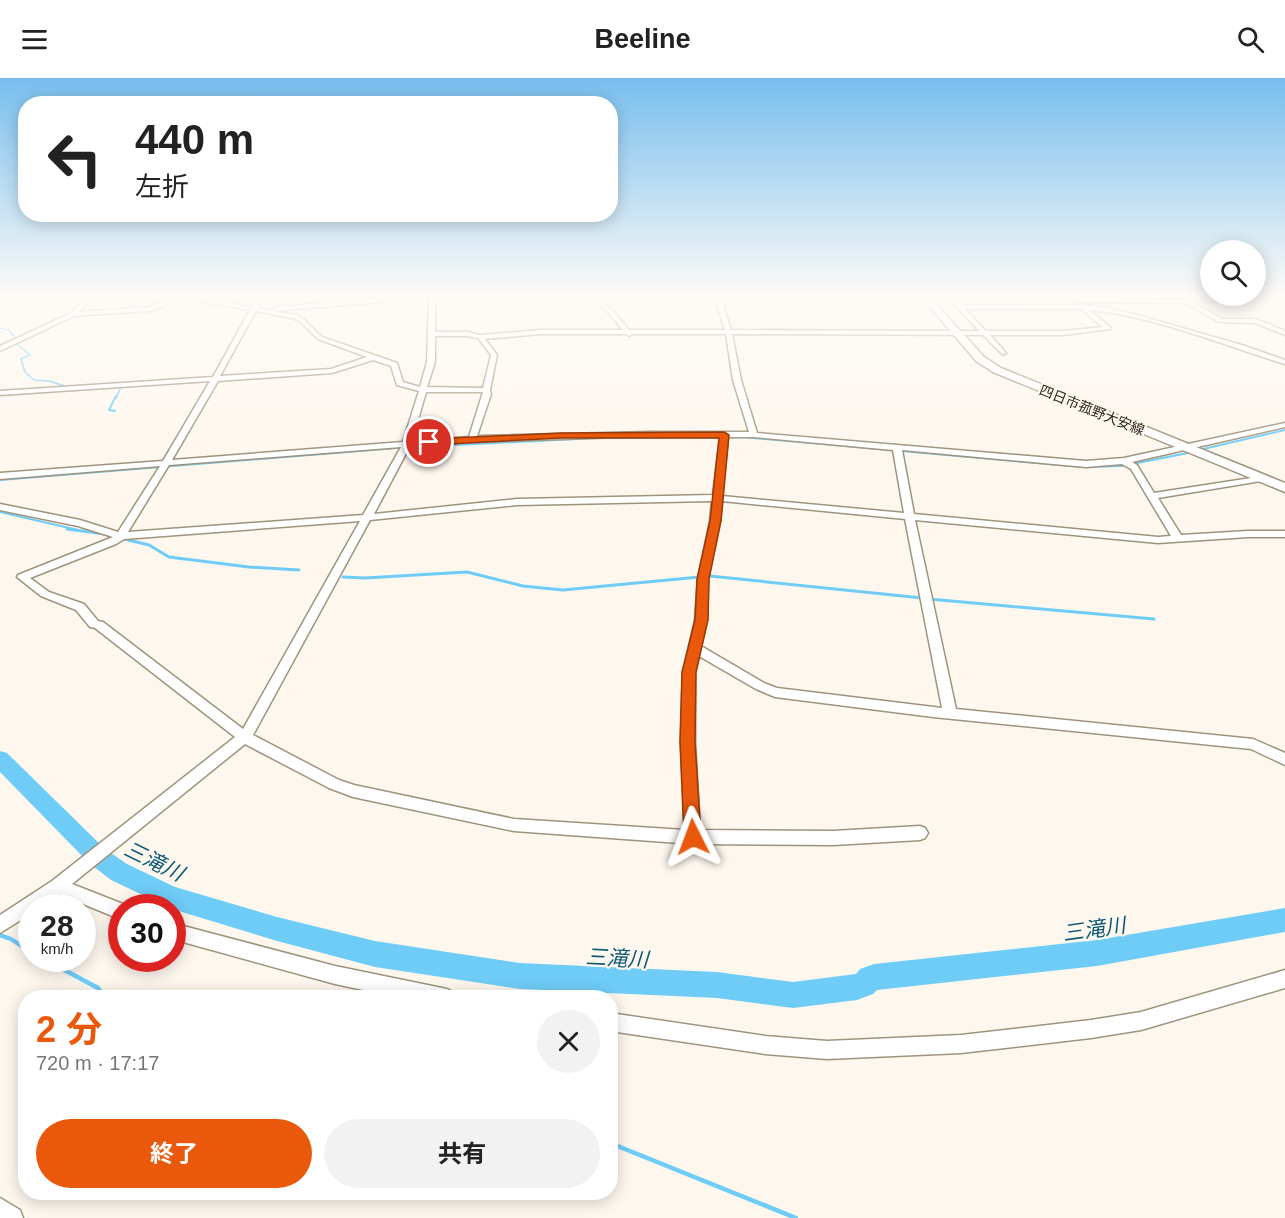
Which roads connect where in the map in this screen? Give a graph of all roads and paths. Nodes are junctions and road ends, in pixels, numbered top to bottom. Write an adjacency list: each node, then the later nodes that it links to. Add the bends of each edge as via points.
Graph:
1 (233, 348): 12 (street)
2 (350, 348): 10 (street)
3 (432, 348): 13 (street)
4 (489, 348): 14 (street, via 494,355)
5 (731, 348): 17 (street)
6 (971, 348): 22 (main road, 四日市菰野大安線, via 1004,374)
7 (998, 348): 9 (street)
8 (1249, 348): 11 (street)
9 (1003, 353)
10 (375, 357): 12 (street, via 332,371); 13 (street, via 394,365 400,383)
11 (1285, 362)
12 (214, 381): 15 (street); 24 (street)
13 (424, 390): 14 (street); 20 (street)
14 (486, 390): 19 (street)
15 (0, 393)
16 (1285, 425): 22 (street)
17 (754, 435): 18 (street); 21 (street)
18 (724, 436): 19 (street); 29 (street)
19 (472, 439): 20 (street)
20 (406, 446): 24 (street); 32 (street)
21 (897, 450): 23 (street); 31 (street)
22 (1192, 450): 23 (street); 26 (main road, 四日市菰野大安線)
23 (1128, 464): 28 (street)
24 (164, 465): 25 (street); 34 (street)
25 (0, 476)
26 (1261, 478): 27 (main road, 四日市菰野大安線); 28 (street)
27 (1285, 488)
28 (1152, 496): 35 (street)
29 (716, 498): 31 (street); 32 (street, via 517,502); 36 (street)
30 (0, 507): 34 (street, via 80,523)
31 (909, 516): 35 (street, via 1150,539); 37 (street)
32 (366, 517): 34 (street); 38 (street)
33 (1285, 534): 35 (street)
34 (119, 538): 38 (street, via 22,577 45,594 80,607 94,624)
35 (1178, 538)
36 (696, 649): 37 (street, via 775,692); 41 (street, via 689,672)
37 (950, 713): 39 (street, via 1253,744)
38 (244, 737): 41 (street, via 353,791 514,825); 42 (street)
39 (1285, 759)
40 (920, 833): 41 (street, via 832,838)
41 (693, 837)
42 (59, 884): 43 (street); 44 (street)
43 (108, 906)
44 (3, 923)
45 (186, 935): 47 (street, via 335,975)
46 (1285, 980): 48 (street, via 1141,1021 961,1044 827,1050)
47 (408, 990)
48 (618, 1023)
49 (0, 1209): 50 (street)
50 (12, 1218)

